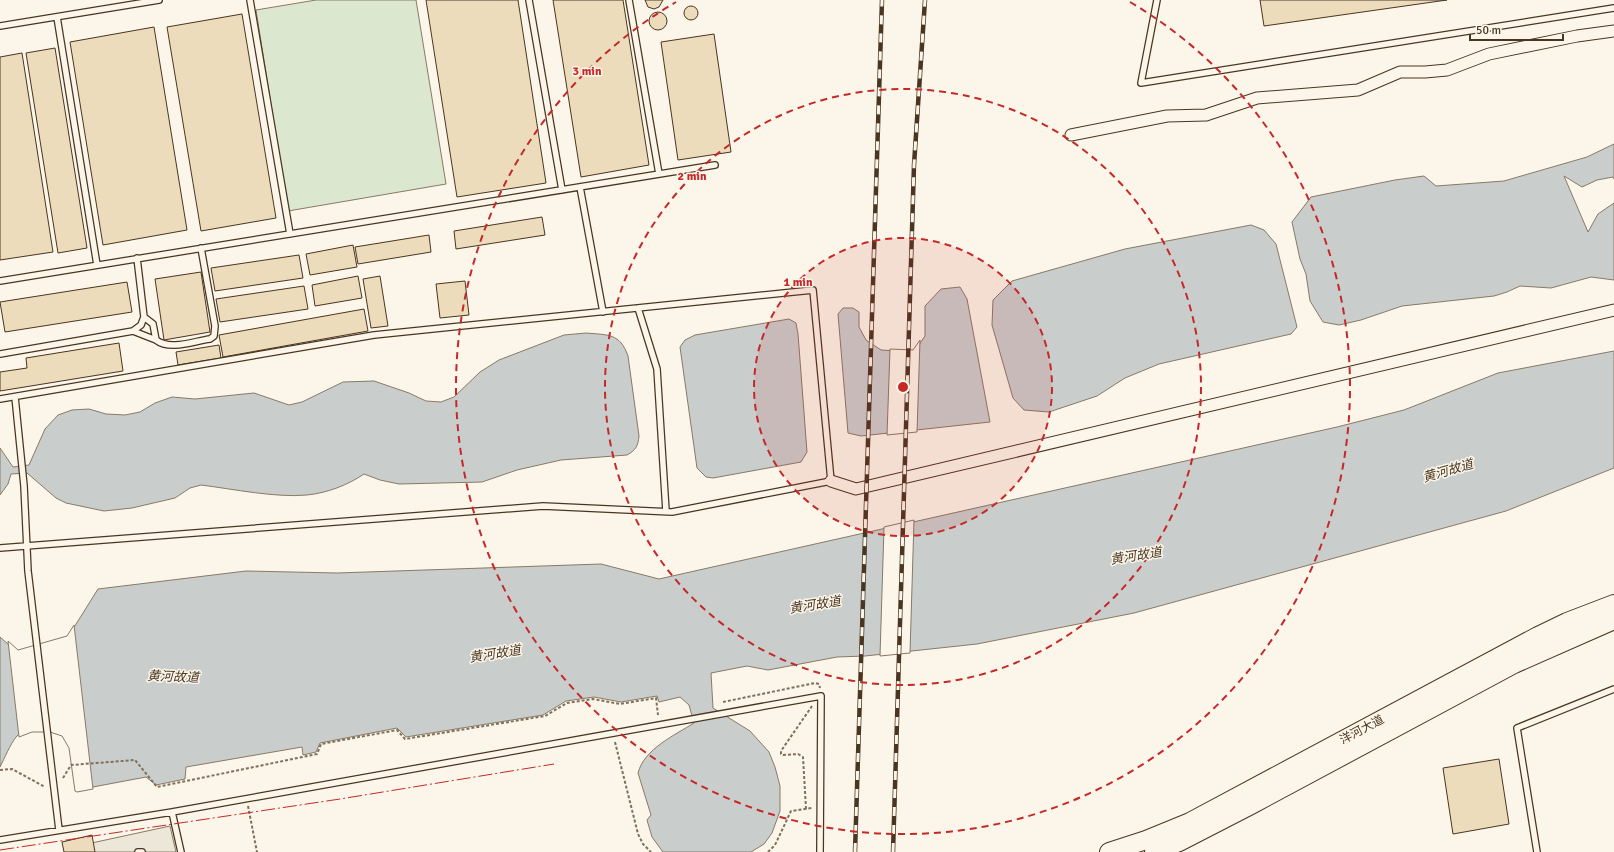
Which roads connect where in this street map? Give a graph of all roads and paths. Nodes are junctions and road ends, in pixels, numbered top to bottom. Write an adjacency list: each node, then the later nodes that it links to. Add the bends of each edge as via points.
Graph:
1 (159, 0): 7 (lane)
2 (250, 0): 15 (lane)
3 (529, 0): 14 (lane)
4 (629, 0): 12 (lane)
5 (1157, 0): 6 (lane, via 1141,83)
6 (1614, 8)
7 (57, 17): 8 (lane); 18 (lane)
8 (0, 26)
9 (1614, 31): 10 (street, via 1489,54 1447,70 1400,72 1358,90 1257,98 1206,115 1167,116)
10 (1071, 135)
11 (715, 165): 12 (lane)
12 (659, 174): 13 (lane)
13 (580, 187): 14 (lane); 22 (lane)
14 (562, 190): 15 (lane)
15 (290, 234): 16 (lane)
16 (202, 248): 17 (lane); 25 (lane, via 215,326 214,336 210,339 171,345 161,344)
17 (137, 258): 18 (lane); 23 (lane)
18 (98, 265): 19 (lane)
19 (0, 281)
20 (638, 308): 22 (lane); 29 (lane, via 813,290); 30 (lane, via 657,369)
21 (1614, 310): 29 (street, via 856,489)
22 (603, 312): 27 (lane, via 374,335)
23 (144, 317): 24 (lane, via 141,325); 25 (lane, via 153,324)
24 (133, 331): 25 (lane); 26 (lane)
25 (156, 340)
26 (0, 354)
27 (15, 397): 28 (lane); 31 (lane)
28 (0, 399)
29 (831, 481): 30 (lane, via 672,512)
30 (666, 511): 31 (lane, via 543,506)
31 (27, 547): 32 (lane); 41 (lane)
32 (0, 548)
33 (1614, 604): 55 (main road, 洋河大道, via 1538,636 1190,822)
34 (1614, 620): 56 (main road, 洋河大道, via 1514,664 1179,842)
35 (1614, 689): 57 (lane, via 1517,728)
36 (818, 696): 37 (path, via 820,684 814,682); 39 (lane); 43 (lane, via 821,696); 44 (path, via 781,751 783,756 798,754 803,757)
37 (723, 702)
38 (652, 717): 41 (path, via 659,715 656,698 620,704 593,699 567,703 545,716 444,733 405,739 397,730 322,744 317,754 157,787 135,760 71,765)
39 (614, 733): 42 (lane); 52 (path, via 638,834)
40 (0, 770): 41 (path, via 12,769)
41 (54, 792): 46 (lane)
42 (246, 799): 45 (lane); 51 (path)
43 (820, 807): 44 (path); 54 (lane)
44 (806, 809): 53 (path, via 791,811 775,845)
45 (172, 812): 46 (lane); 50 (lane)
46 (59, 830): 47 (lane)
47 (0, 840)
48 (138, 852): 49 (lane)
49 (142, 852)
50 (181, 852)
51 (257, 852)
52 (651, 852)
53 (768, 852)
54 (820, 852)
55 (1109, 852)
56 (1154, 852)
57 (1537, 852)

